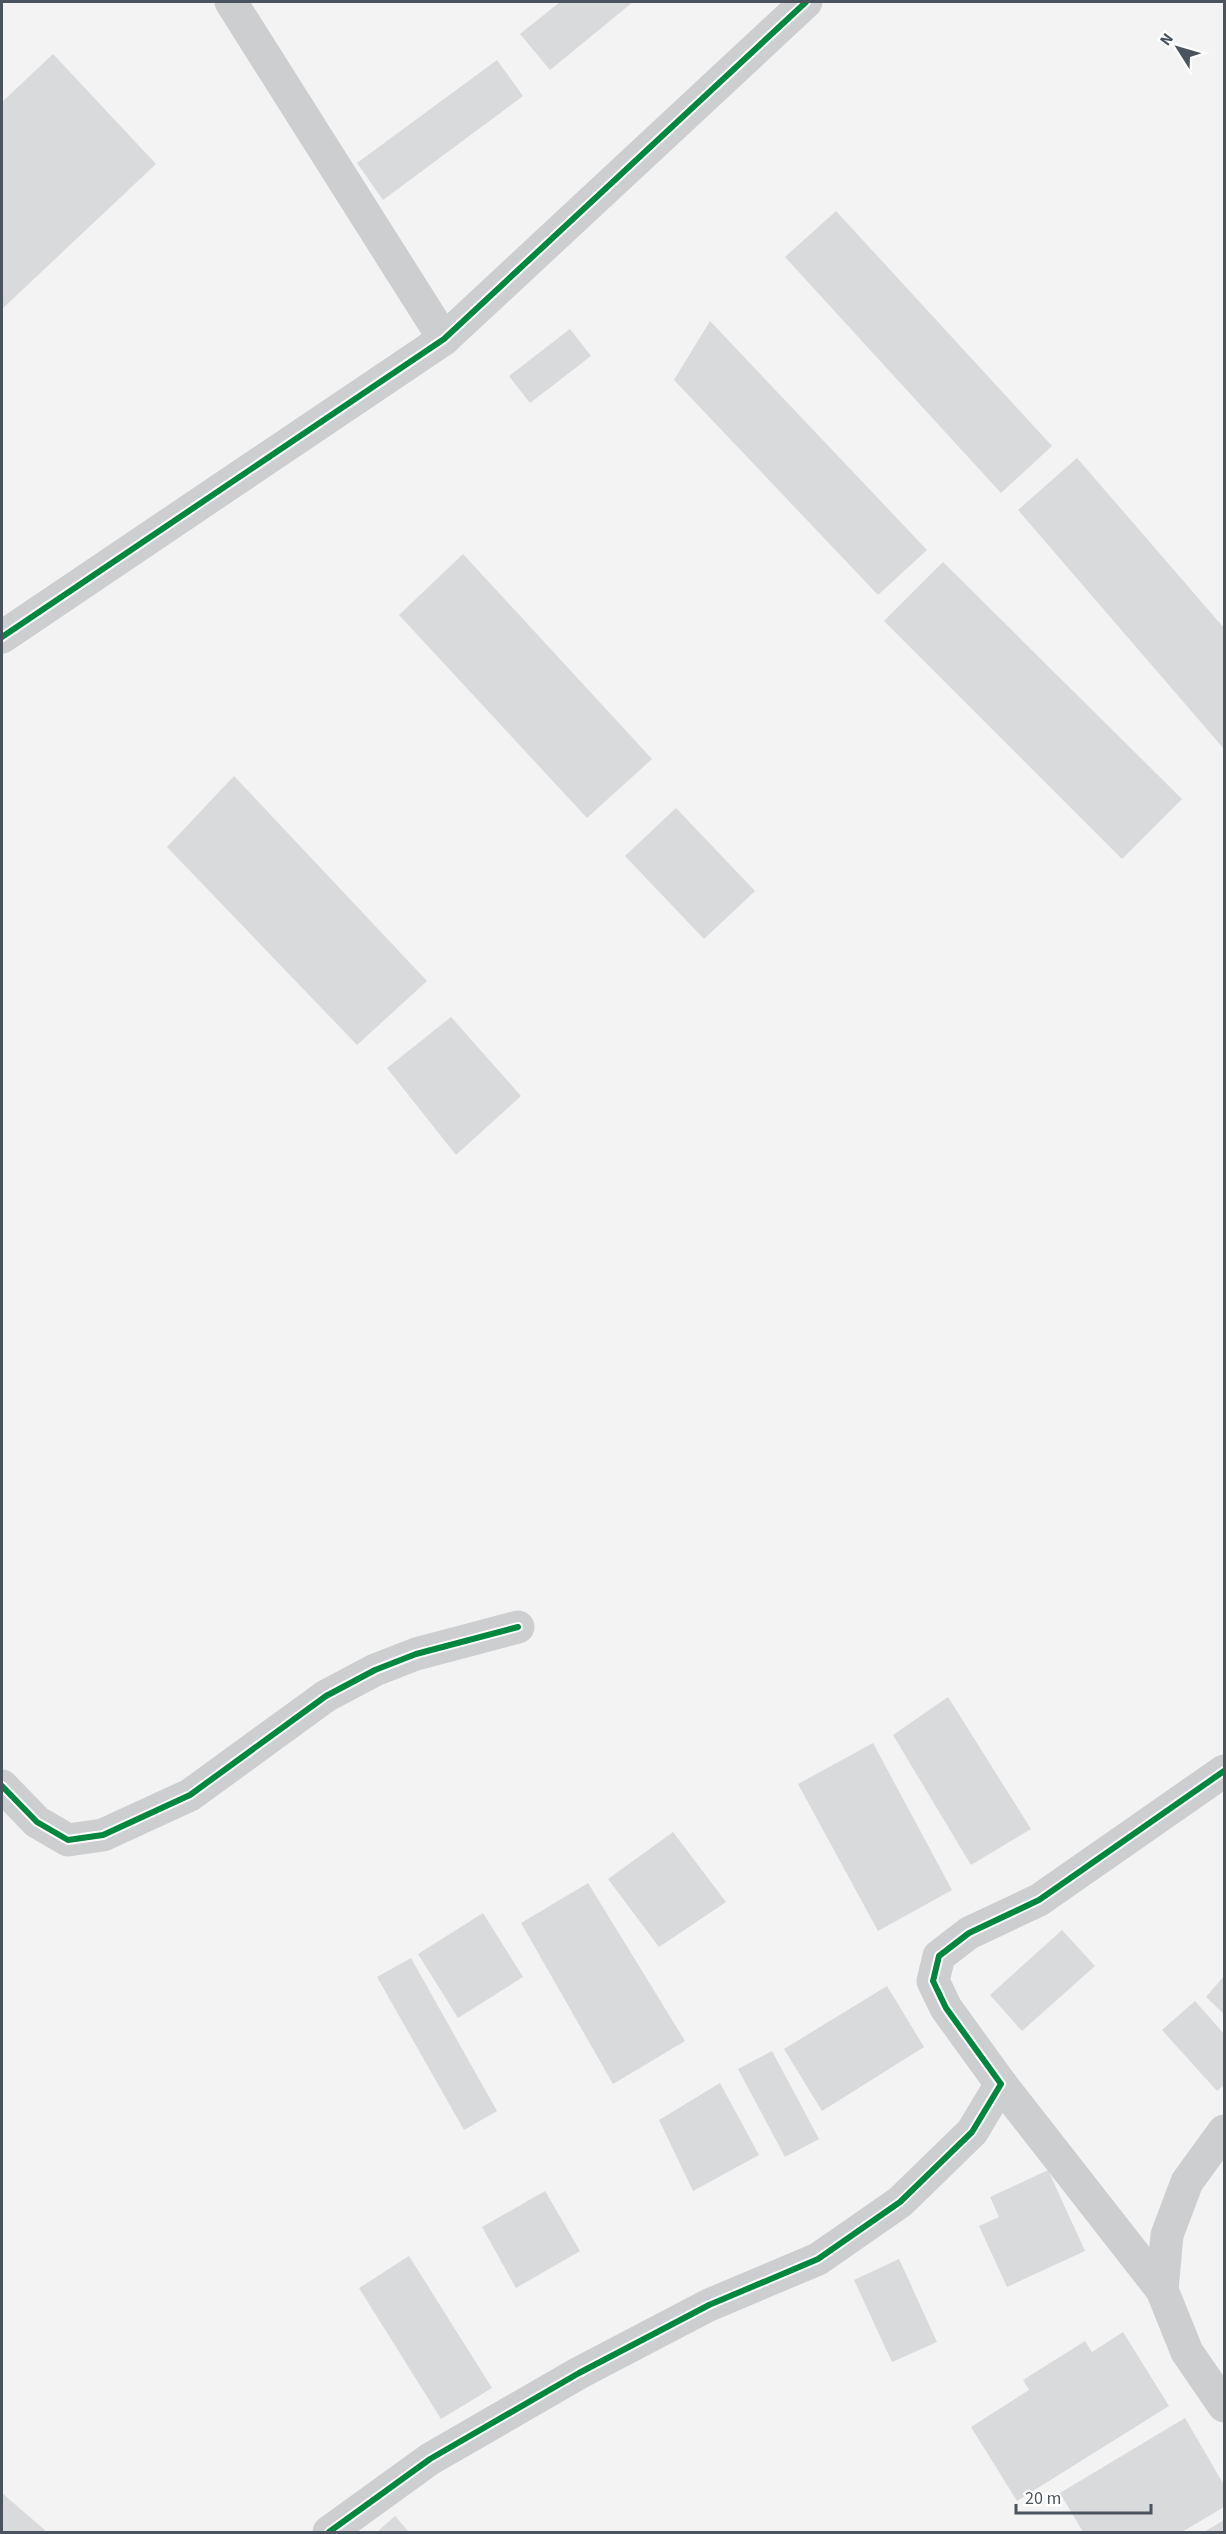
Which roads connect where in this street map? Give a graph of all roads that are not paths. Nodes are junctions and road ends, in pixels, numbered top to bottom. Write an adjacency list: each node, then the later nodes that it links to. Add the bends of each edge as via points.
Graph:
1 (231, 2): 3 (street)
2 (806, 2): 3 (street)
3 (444, 339): 4 (street)
4 (2, 637)
5 (518, 1627): 7 (street, via 416,1654 375,1670 326,1696 190,1795 103,1835 68,1840 37,1822)
6 (1224, 1771): 8 (street, via 1040,1900 969,1933 939,1956 933,1981 946,2008)
7 (2, 1786)
8 (1000, 2084): 10 (street); 12 (street, via 972,2132 900,2202 818,2259 709,2305 579,2373 430,2459)
9 (1224, 2131): 10 (street, via 1187,2182 1167,2235)
10 (1162, 2290): 11 (street, via 1187,2352)
11 (1224, 2406)
12 (328, 2532)

